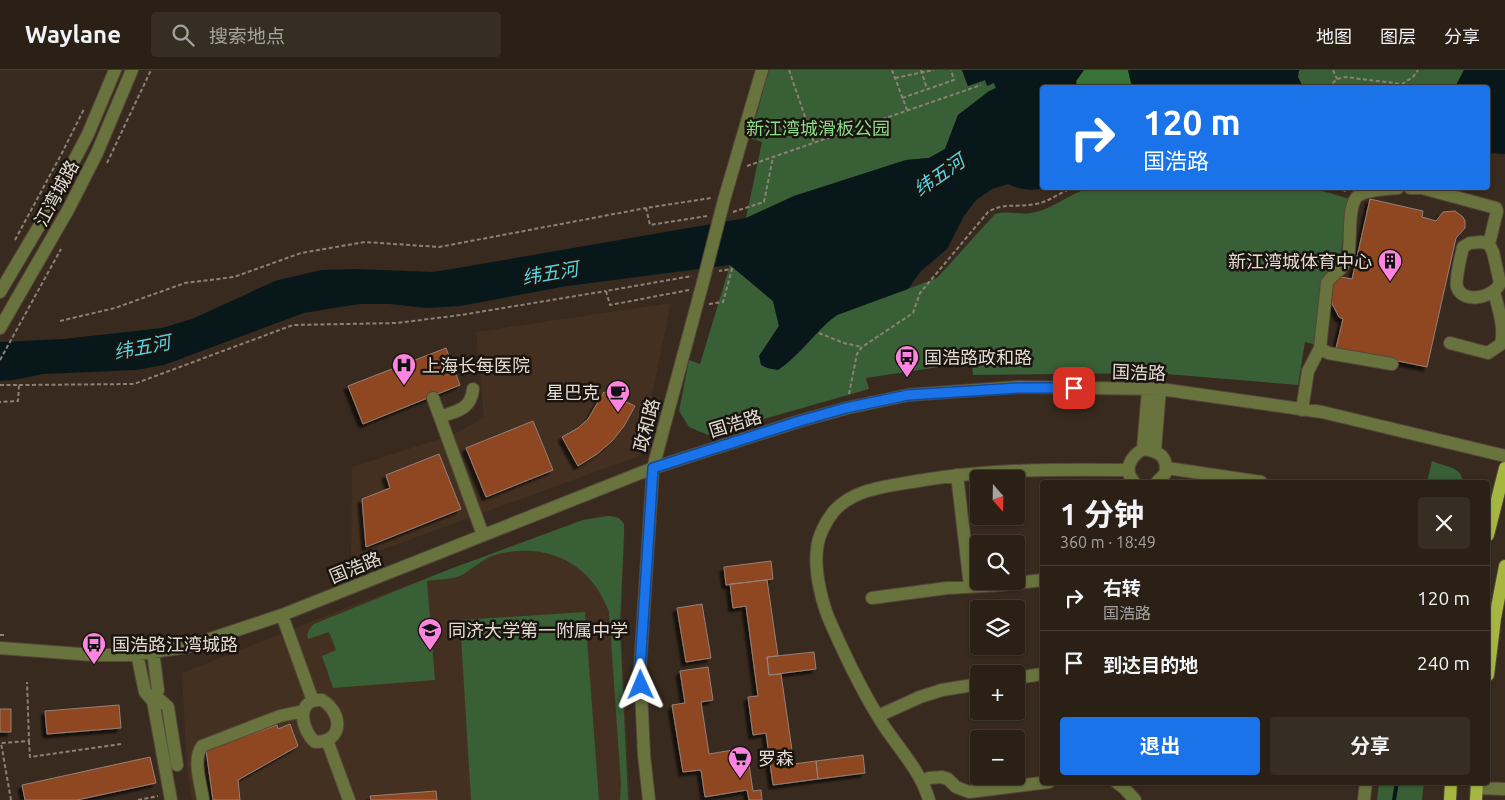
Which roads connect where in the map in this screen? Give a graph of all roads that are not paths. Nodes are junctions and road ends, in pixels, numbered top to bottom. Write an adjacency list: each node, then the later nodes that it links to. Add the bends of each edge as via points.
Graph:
1 (115, 70): 8 (street, 江湾城路, via 88,134)
2 (132, 70): 9 (street, 江湾城路, via 97,153 68,210)
3 (762, 70): 20 (street, 政和路, bridge, via 699,282 696,306)
4 (1386, 190): 11 (street, via 1358,196 1352,204 1348,257 1327,283)
5 (1429, 190): 6 (street, via 1496,208)
6 (1489, 244): 7 (street); 7 (street, via 1470,243 1463,247 1457,286 1468,297 1483,296)
7 (1499, 289): 10 (street, via 1500,344 1488,353)
8 (0, 292)
9 (1, 325)
10 (1450, 343)
11 (1320, 348): 12 (street); 16 (street, via 1308,371)
12 (1392, 364)
13 (473, 389): 17 (street, via 470,403)
14 (1154, 389): 16 (street, 国浩路); 18 (street); 20 (street, 国浩路, via 1019,388 908,395 846,408)
15 (433, 398): 17 (street)
16 (1302, 410): 19 (street, 国浩路)
17 (440, 417): 29 (street)
18 (1149, 450): 21 (street, via 1161,455); 23 (street, via 1132,458)
19 (1505, 456)
20 (653, 468): 29 (street, 国浩路); 59 (street, 政和路, via 640,668)
21 (1166, 468): 26 (street, via 1166,474); 27 (street)
22 (1505, 468): 28 (main road)
23 (1128, 470): 24 (street, via 1035,469); 25 (street)
24 (957, 475): 33 (street); 46 (street, via 860,493 834,511 820,536 816,560 825,608)
25 (1132, 480)
26 (1159, 480)
27 (1247, 480)
28 (1490, 527)
29 (483, 535): 35 (street, 国浩路)
30 (1505, 566): 39 (main road)
31 (1040, 580): 32 (street)
32 (1025, 581)
33 (970, 586): 34 (street)
34 (872, 598)
35 (282, 615): 37 (street, 国浩路, via 186,647); 44 (street)
36 (0, 648): 38 (street, 国浩路, via 93,655)
37 (153, 652): 38 (street, 国浩路); 43 (street)
38 (137, 654): 43 (street, via 145,692)
39 (1490, 659)
40 (1040, 674): 41 (street)
41 (1025, 677)
42 (970, 685): 46 (street, via 920,697)
43 (157, 697): 48 (street, via 168,707); 56 (street)
44 (313, 701): 45 (street); 47 (street, via 322,700 332,708 337,718 336,732)
45 (303, 712): 47 (street, via 311,738 315,742); 57 (street, via 280,716 202,746 198,763)
46 (878, 716): 49 (street)
47 (327, 740): 58 (street)
48 (177, 765)
49 (922, 782): 50 (street, via 942,777 956,788 970,792); 60 (street)
50 (1040, 783)
51 (1120, 785): 61 (street)
52 (1366, 785): 62 (street)
53 (1451, 785): 63 (main road)
54 (1505, 789): 55 (street)
55 (1477, 790)
56 (170, 796)
57 (203, 800)
58 (348, 800)
59 (649, 800)
60 (929, 800)
61 (1135, 800)
62 (1364, 800)
63 (1450, 800)

